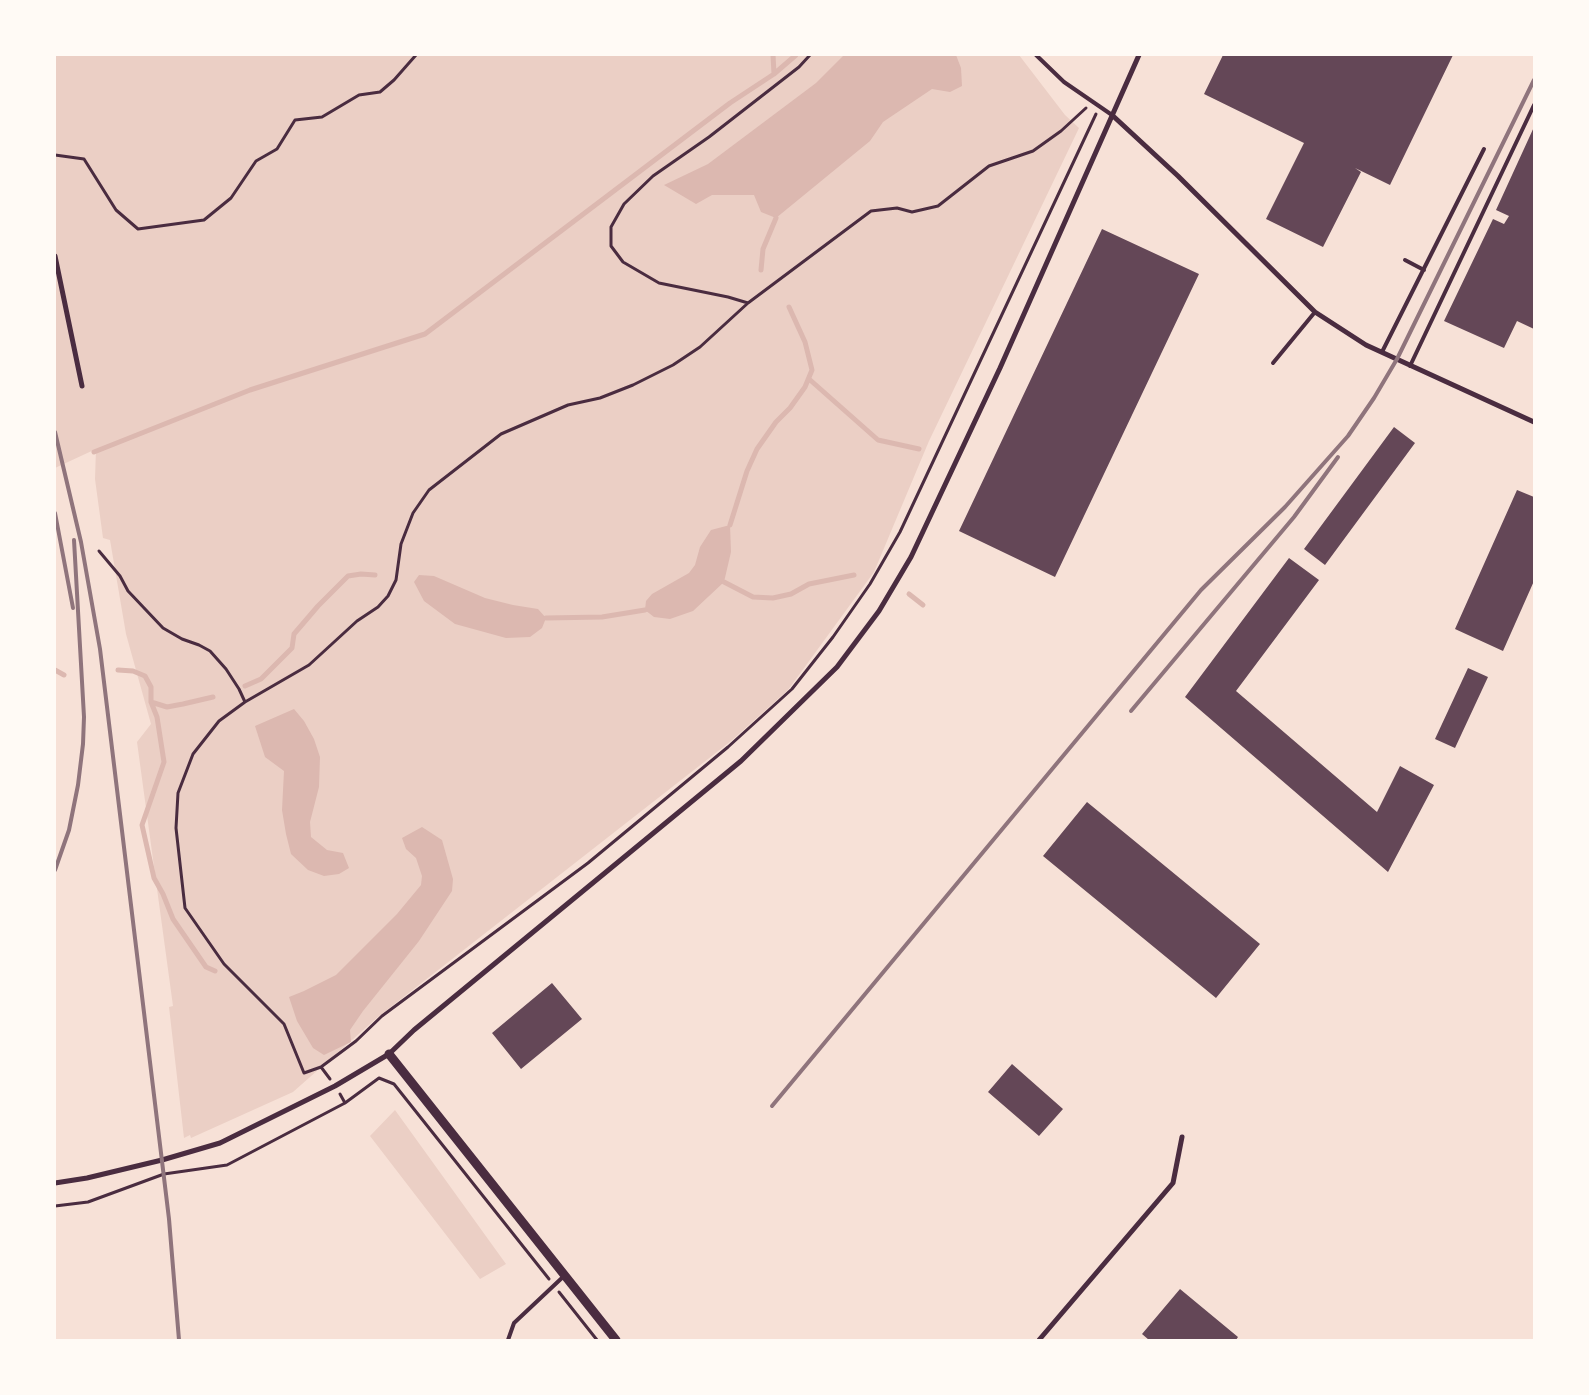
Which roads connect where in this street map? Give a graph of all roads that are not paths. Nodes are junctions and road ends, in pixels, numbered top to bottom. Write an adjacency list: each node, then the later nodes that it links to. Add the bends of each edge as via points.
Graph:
1 (1036, 55): 4 (lane, via 1064,82)
2 (1139, 55): 4 (street)
3 (1534, 105): 12 (lane)
4 (1112, 115): 9 (street); 15 (street, via 1000,368 911,557 880,611 838,667 741,761)
5 (1484, 149): 8 (lane)
6 (55, 256): 13 (street)
7 (1405, 260): 8 (lane)
8 (1424, 270): 10 (lane)
9 (1315, 312): 10 (street); 11 (lane)
10 (1382, 352): 12 (street)
11 (1272, 363)
12 (1410, 366): 14 (street)
13 (82, 386)
14 (1534, 422)
15 (389, 1054): 17 (street, via 335,1086 220,1143 106,1174); 18 (street)
16 (1182, 1137): 21 (street, via 1173,1183)
17 (55, 1183)
18 (564, 1276): 19 (lane, via 514,1323); 20 (street)
19 (508, 1340)
20 (616, 1340)
21 (1039, 1340)

